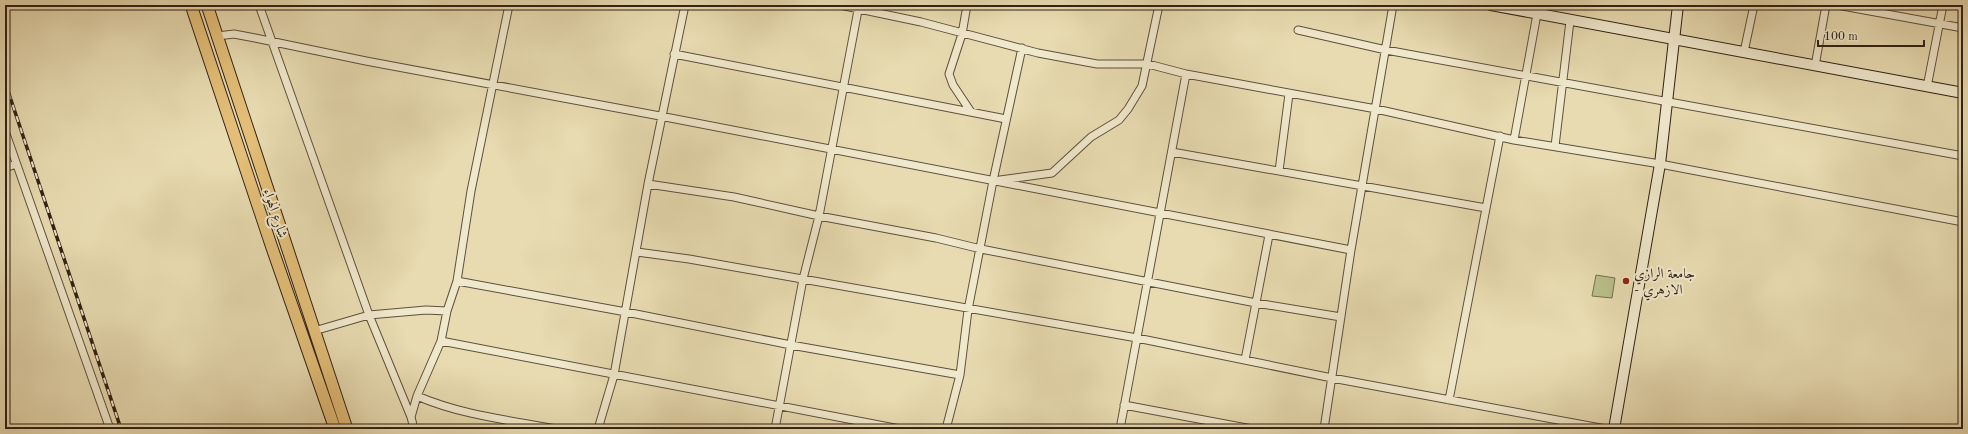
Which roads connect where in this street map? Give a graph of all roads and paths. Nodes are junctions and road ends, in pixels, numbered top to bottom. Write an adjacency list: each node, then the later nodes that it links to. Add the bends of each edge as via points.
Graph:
1 (191, 5): 90 (main road, شارع الهواء, via 270,245)
2 (207, 5): 23 (main road, شارع الهواء)
3 (259, 5): 25 (street)
4 (509, 5): 35 (street)
5 (685, 5): 29 (street)
6 (840, 5): 16 (street)
7 (968, 5): 22 (street)
8 (1159, 5): 30 (street)
9 (1393, 5): 27 (street)
10 (1491, 5): 17 (street)
11 (1678, 5): 24 (street)
12 (1754, 5): 28 (street)
13 (1826, 5): 31 (street)
14 (1837, 5): 19 (street)
15 (1943, 5): 19 (street)
16 (858, 7): 22 (street); 36 (street)
17 (1537, 14): 18 (street); 33 (street)
18 (1570, 21): 24 (street); 34 (street)
19 (1939, 23): 20 (street); 37 (street)
20 (1963, 28)
21 (1298, 30): 27 (street)
22 (962, 34): 26 (street); 42 (street, via 949,74 953,85)
23 (217, 36): 25 (street, via 234,34); 76 (main road, شارع الهواء)
24 (1673, 39): 28 (street); 40 (street)
25 (271, 41): 35 (street); 74 (street)
26 (1022, 48): 30 (street, via 1097,64); 44 (street)
27 (1386, 50): 33 (street); 41 (street)
28 (1744, 52): 31 (street)
29 (674, 54): 36 (street); 43 (street)
30 (1148, 64): 32 (street); 56 (street, via 1142,86 1119,120 1091,137 1052,173)
31 (1815, 66): 37 (street)
32 (1186, 74): 39 (street); 50 (street)
33 (1526, 75): 34 (street); 47 (street)
34 (1562, 82): 40 (street); 48 (street)
35 (493, 84): 43 (street); 68 (street, via 471,191)
36 (843, 86): 42 (street); 49 (street)
37 (1927, 87): 38 (street)
38 (1963, 93)
39 (1289, 94): 41 (street); 55 (street)
40 (1668, 102): 51 (street); 53 (street)
41 (1376, 109): 46 (street); 58 (street)
42 (971, 112): 44 (street)
43 (660, 116): 49 (street); 57 (street)
44 (1006, 119): 56 (street)
45 (5, 131): 52 (street)
46 (1500, 136): 47 (street); 59 (street)
47 (1514, 140): 48 (street)
48 (1554, 146): 53 (street)
49 (832, 150): 56 (street); 61 (street)
50 (1172, 152): 55 (street); 60 (street)
51 (1963, 156)
52 (16, 164): 54 (street); 89 (street)
53 (1660, 164): 62 (street); 102 (street)
54 (5, 168)
55 (1279, 171): 58 (street)
56 (993, 181): 60 (street); 64 (street)
57 (648, 184): 61 (street, via 734,197); 66 (street)
58 (1362, 185): 59 (street); 65 (street)
59 (1486, 208): 85 (street)
60 (1160, 213): 63 (street); 69 (street)
61 (819, 216): 64 (street); 67 (street)
62 (1963, 222)
63 (1269, 235): 65 (street); 70 (street)
64 (981, 249): 69 (street); 71 (street)
65 (1351, 250): 75 (street)
66 (637, 252): 67 (street); 73 (street)
67 (804, 279): 71 (street); 79 (street)
68 (457, 281): 72 (street); 73 (street)
69 (1147, 282): 70 (street); 77 (street)
70 (1256, 303): 75 (street); 80 (street)
71 (968, 310): 77 (street); 81 (street)
72 (447, 311): 74 (street); 78 (street)
73 (626, 312): 79 (street); 82 (street)
74 (369, 314): 76 (street); 88 (street)
75 (1341, 317): 83 (street)
76 (314, 331): 91 (main road, شارع الهواء)
77 (1137, 338): 80 (street); 86 (street)
78 (441, 341): 82 (street); 84 (street)
79 (791, 345): 81 (street); 87 (street)
80 (1245, 360): 83 (street)
81 (960, 374): 97 (street)
82 (614, 375): 87 (street); 94 (street)
83 (1332, 378): 85 (street); 100 (street)
84 (418, 396): 88 (street); 93 (street, via 461,411)
85 (1449, 400): 101 (street)
86 (1124, 405): 98 (street); 99 (street)
87 (779, 406): 95 (street); 96 (street)
88 (411, 417): 92 (street)
89 (110, 429)
90 (335, 429)
91 (347, 429)
92 (414, 429)
93 (556, 429)
94 (598, 429)
95 (775, 429)
96 (900, 429)
97 (946, 429)
98 (1120, 429)
99 (1252, 429)
100 (1324, 429)
101 (1606, 429)
102 (1614, 429)

